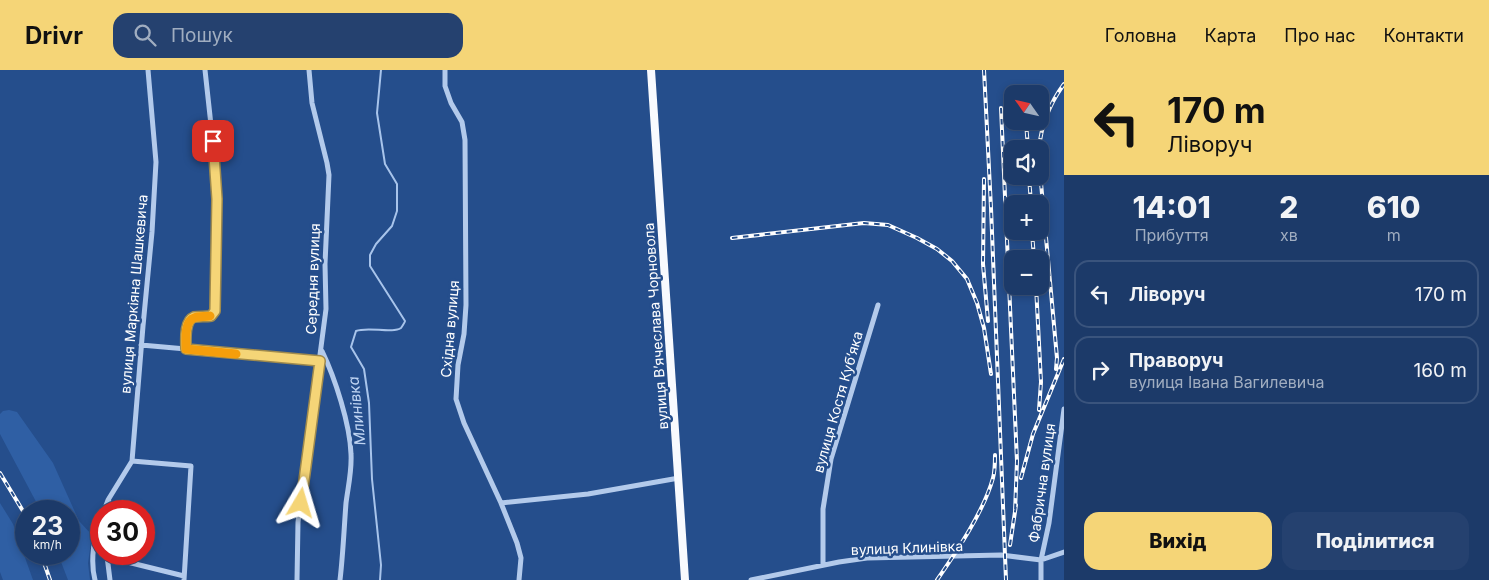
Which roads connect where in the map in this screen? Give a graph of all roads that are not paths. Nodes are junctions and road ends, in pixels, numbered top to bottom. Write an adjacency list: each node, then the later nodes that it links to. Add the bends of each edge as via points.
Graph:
1 (148, 70): 7 (street, вулиця Маркіяна Шашкевича, via 156,162)
2 (205, 70): 8 (street, via 216,170 215,311 211,316 191,320)
3 (309, 70): 9 (street, Середня вулиця, via 312,103 329,175 326,309)
4 (445, 70): 15 (street, Східна вулиця, via 445,86 462,122 464,140 466,305 456,399)
5 (651, 70): 13 (main road, вулиця Вʼячеслава Чорновола)
6 (878, 305): 21 (street, вулиця Костя Кубʼяка, via 832,459 823,509)
7 (141, 345): 8 (street); 12 (street, вулиця Маркіяна Шашкевича)
8 (186, 349): 10 (street)
9 (321, 350): 10 (street, Середня вулиця); 26 (street, via 348,426 352,452)
10 (320, 361): 25 (street, Середня вулиця, via 298,522)
11 (1064, 409): 17 (street, Фабрична вулиця)
12 (132, 461): 14 (street, вулиця Маркіяна Шашкевича); 22 (street, via 192,466)
13 (679, 478): 15 (street, via 588,494); 28 (main road, вулиця Вʼячеслава Чорновола)
14 (108, 500)
15 (501, 503): 27 (street, Східна вулиця, via 521,558)
16 (1064, 552): 17 (street, вулиця Клинівка)
17 (1042, 560): 21 (street, вулиця Клинівка, via 985,555 867,558); 30 (street, Фабрична вулиця)
18 (93, 565): 23 (street)
19 (108, 565): 24 (street)
20 (140, 565): 22 (street)
21 (823, 565): 29 (street, вулиця Клинівка)
22 (184, 578)
23 (95, 580)
24 (110, 580)
25 (297, 580)
26 (340, 580)
27 (519, 580)
28 (685, 580)
29 (751, 580)
30 (1041, 580)

